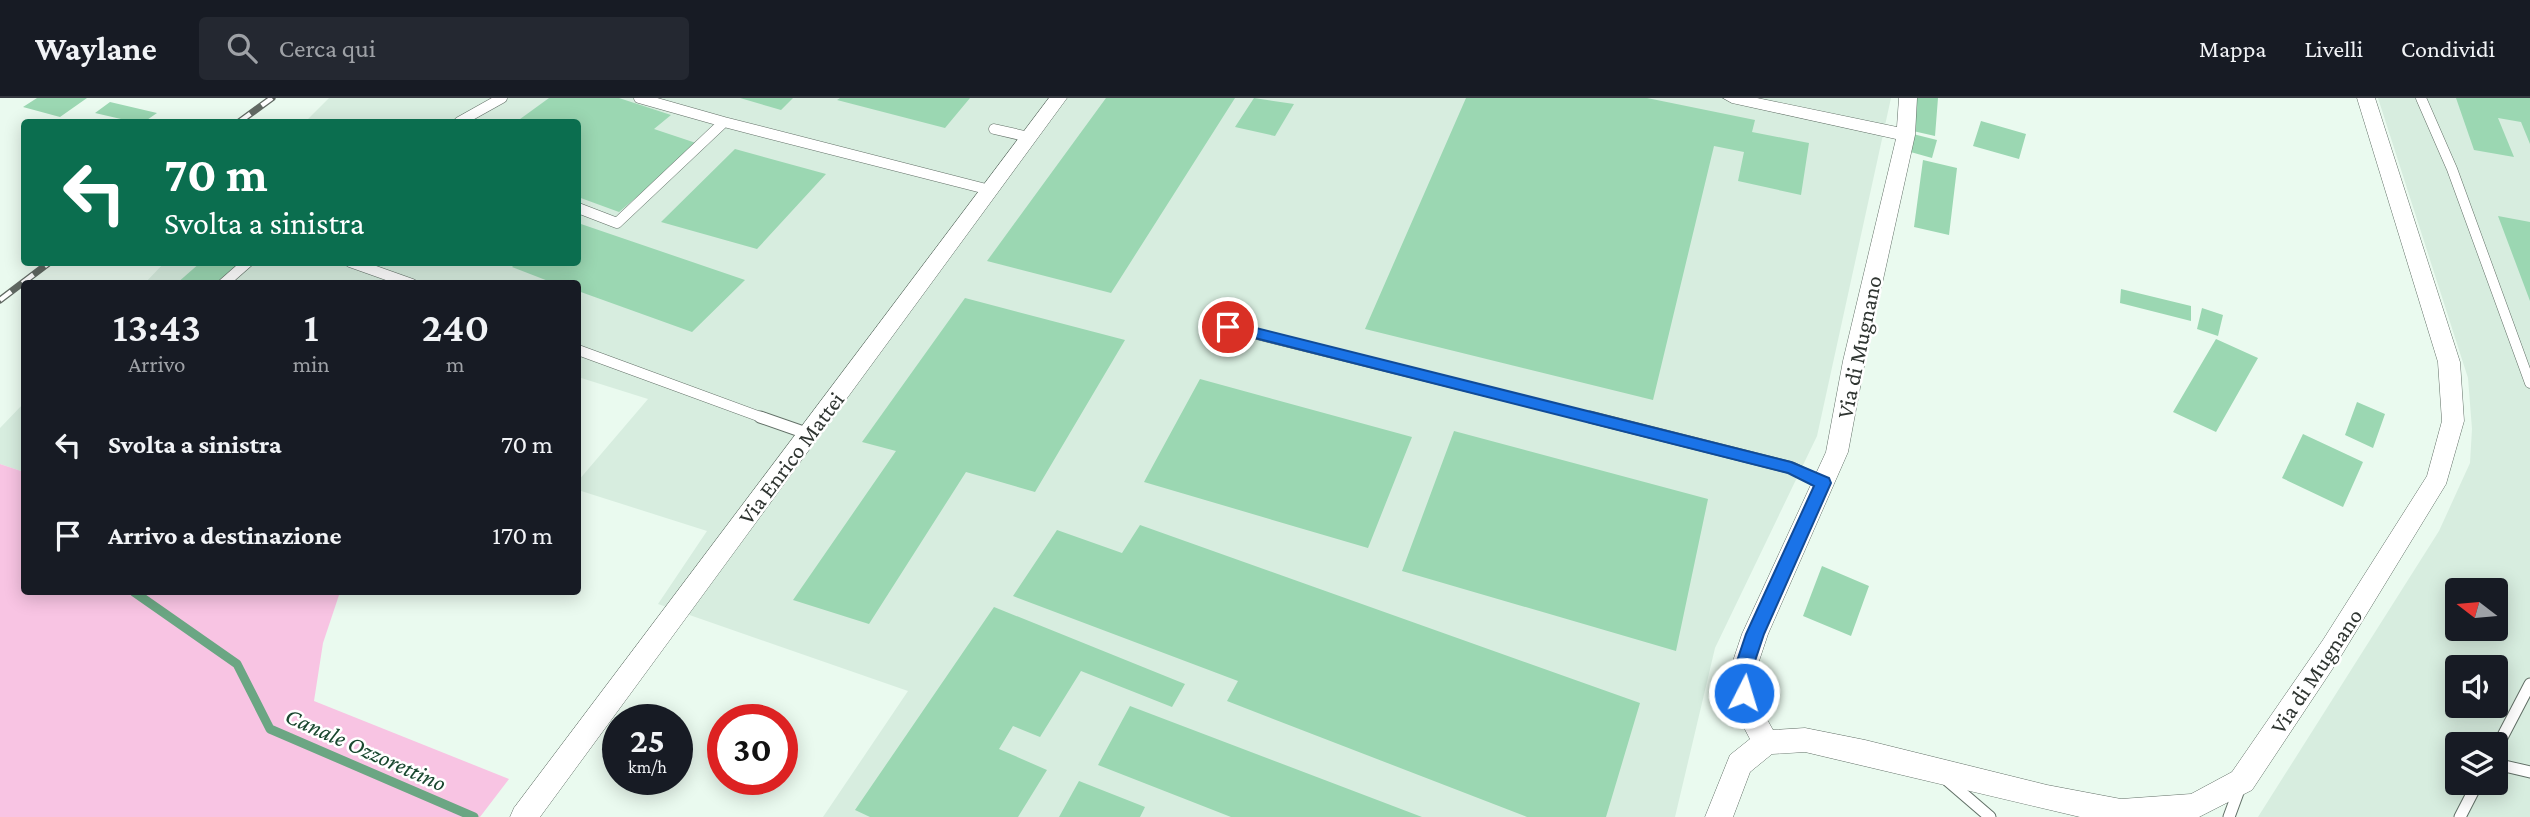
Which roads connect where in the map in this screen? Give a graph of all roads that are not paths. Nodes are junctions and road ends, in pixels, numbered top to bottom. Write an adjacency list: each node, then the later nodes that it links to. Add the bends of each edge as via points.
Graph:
1 (502, 98): 8 (lane)
2 (639, 98): 9 (lane)
3 (1058, 98): 12 (street, Via Enrico Mattei)
4 (1732, 98): 11 (street)
5 (1908, 98): 11 (street, Via di Mugnano)
6 (2366, 98): 30 (street, Via di Mugnano, via 2449,362 2453,421 2438,478)
7 (2421, 98): 21 (lane)
8 (464, 119)
9 (724, 122): 13 (lane); 14 (lane, via 617,223)
10 (994, 129): 12 (lane)
11 (1906, 135): 23 (street, Via di Mugnano, via 1837,452)
12 (1029, 137): 13 (street, Via Enrico Mattei)
13 (990, 190): 22 (street, Via Enrico Mattei)
14 (581, 209)
15 (243, 266): 17 (lane)
16 (361, 266): 18 (lane)
17 (228, 280)
18 (401, 280)
19 (1228, 327): 23 (lane, via 1791,468)
20 (581, 351): 22 (lane)
21 (2530, 383)
22 (809, 434): 33 (street, Via Enrico Mattei)
23 (1823, 483): 26 (street, Via di Mugnano, via 1755,634 1741,676 1747,709)
24 (2530, 684): 25 (lane)
25 (2505, 732)
26 (1766, 741): 28 (street, Via di Mugnano, via 1805,740); 34 (street, via 1740,764)
27 (2508, 767): 29 (lane)
28 (1934, 769): 32 (street, Via di Mugnano); 35 (lane)
29 (2530, 772)
30 (2242, 781): 32 (street, Via di Mugnano, via 2194,806); 36 (lane)
31 (2471, 795): 37 (lane)
32 (2122, 815)
33 (524, 817)
34 (1718, 817)
35 (1990, 817)
36 (2229, 817)
37 (2460, 817)

